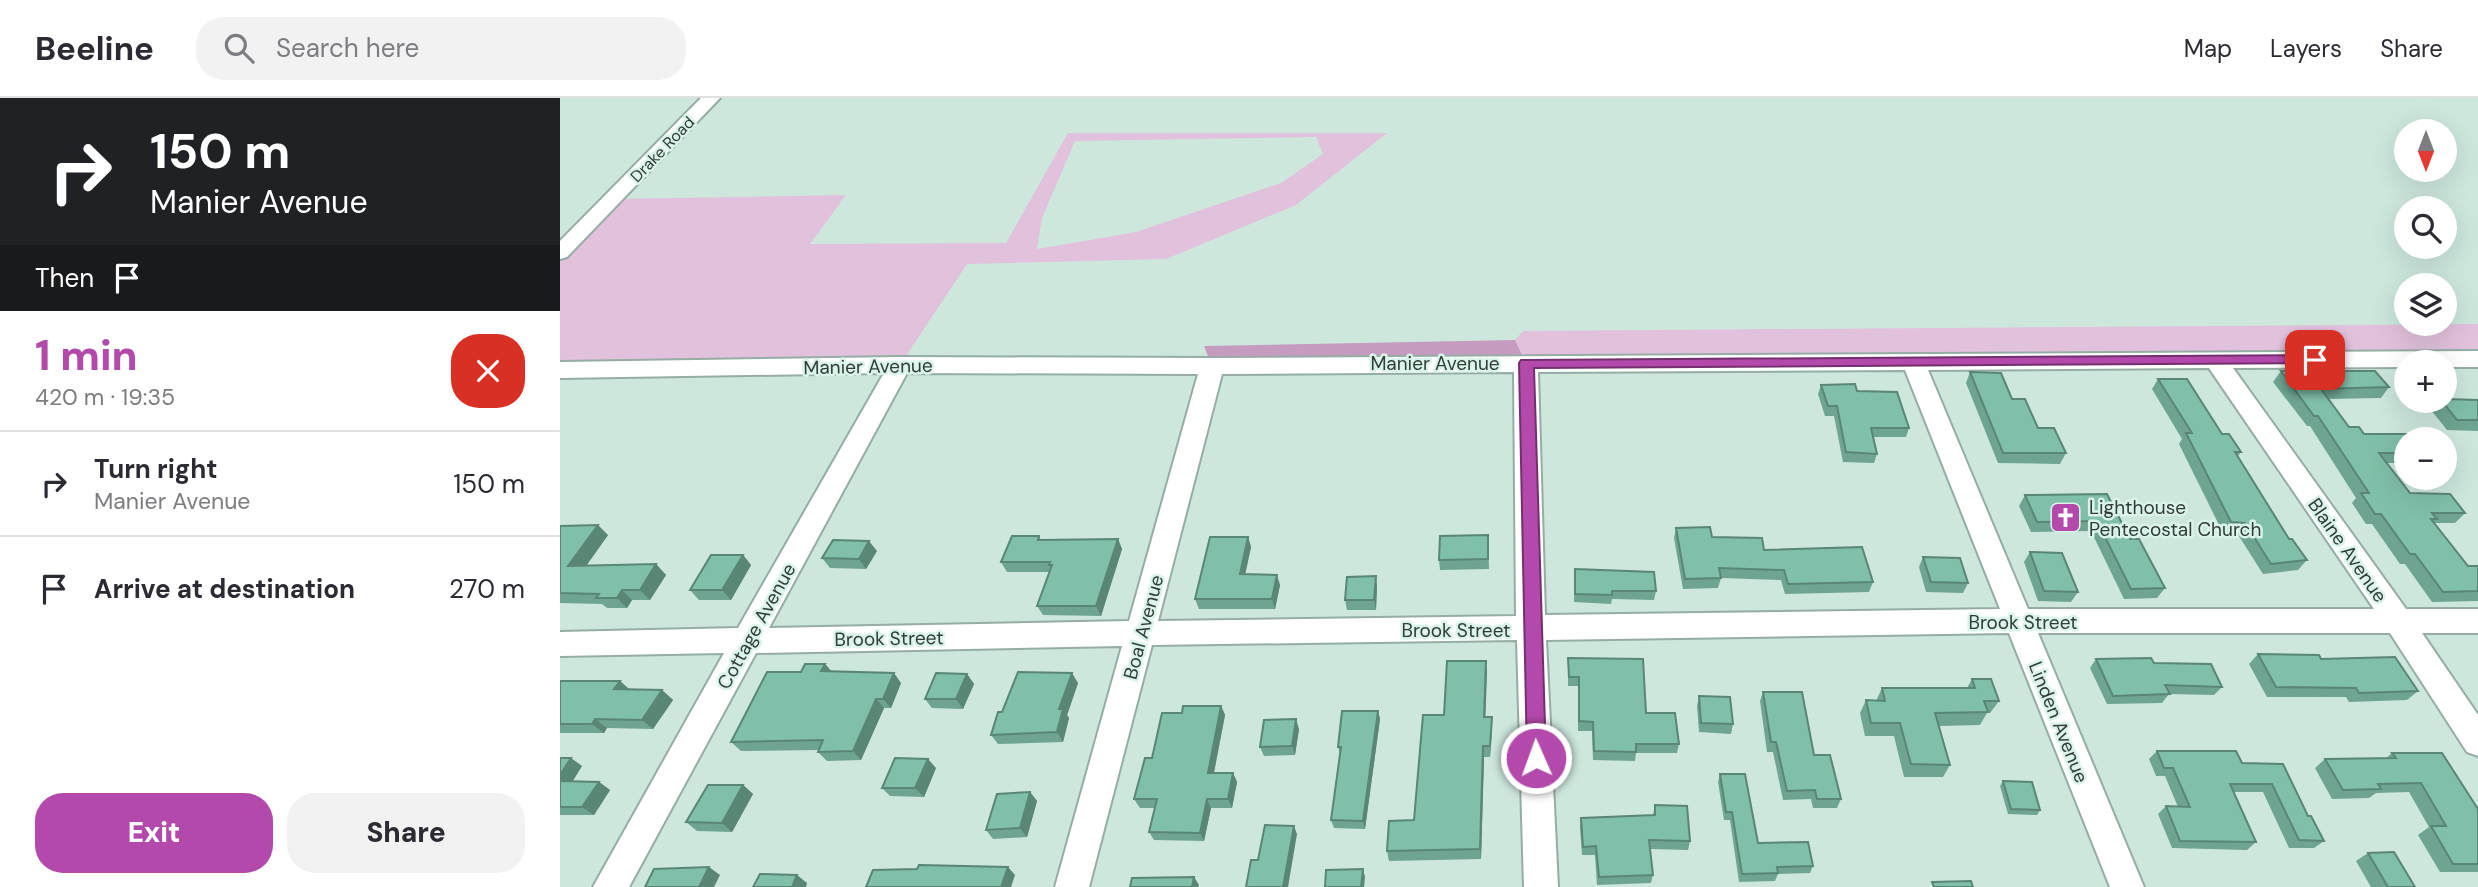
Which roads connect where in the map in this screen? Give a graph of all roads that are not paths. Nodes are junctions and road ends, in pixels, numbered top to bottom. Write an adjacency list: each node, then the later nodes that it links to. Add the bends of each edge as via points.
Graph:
1 (711, 98): 2 (street, Drake Road)
2 (560, 253)
3 (2478, 359): 4 (street, Manier Avenue)
4 (2215, 360): 5 (street, Manier Avenue); 11 (street, Blaine Avenue)
5 (1913, 361): 6 (street, Manier Avenue); 10 (street, Linden Avenue)
6 (1526, 363): 8 (street, Manier Avenue); 13 (street)
7 (901, 365): 8 (street, Manier Avenue); 9 (street, Manier Avenue); 15 (street, Cottage Avenue)
8 (1212, 366): 14 (street, Boal Avenue)
9 (560, 370)
10 (2018, 621): 11 (street, Brook Street); 13 (street, Brook Street); 21 (street, Linden Avenue)
11 (2398, 621): 12 (street, Brook Street); 17 (street, Blaine Avenue)
12 (2478, 621)
13 (1531, 629): 14 (street, Brook Street); 20 (street)
14 (1142, 633): 15 (street, Brook Street); 19 (street, Boal Avenue)
15 (748, 641): 16 (street, Brook Street); 18 (street, Cottage Avenue)
16 (560, 644)
17 (2478, 741)
18 (610, 887)
19 (1072, 887)
20 (1541, 887)
21 (2127, 887)

